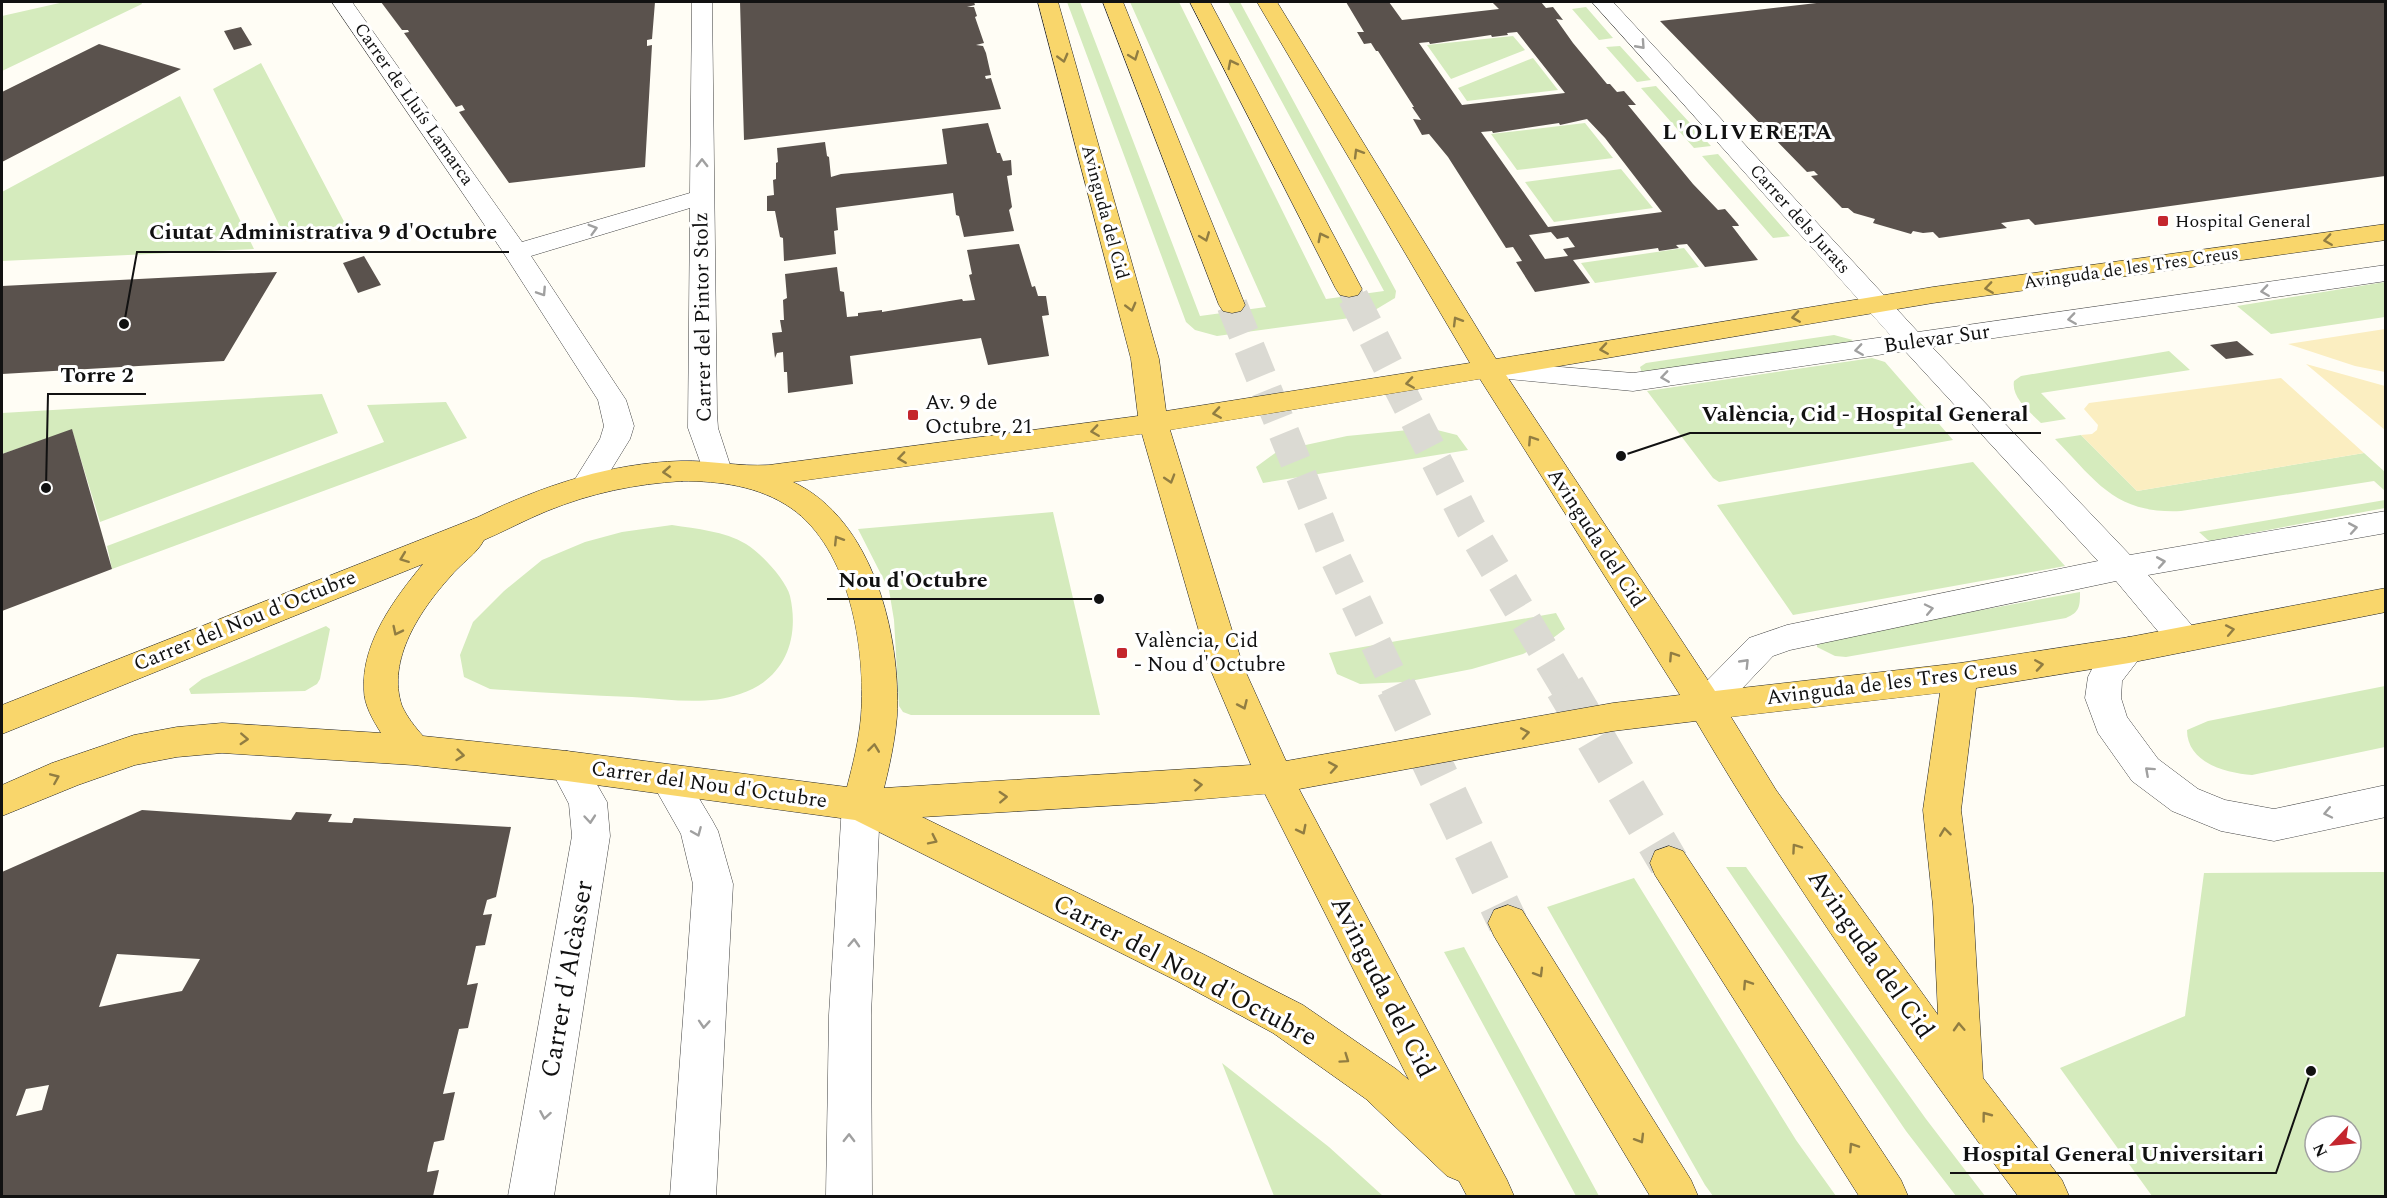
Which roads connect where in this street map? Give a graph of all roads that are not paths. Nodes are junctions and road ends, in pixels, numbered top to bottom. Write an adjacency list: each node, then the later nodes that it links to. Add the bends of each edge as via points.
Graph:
1 (342, 2): 10 (street, Carrer de Lluís Lamarca)
2 (702, 2): 8 (street, Carrer del Pintor Stolz, one-way to 2)
3 (1048, 2): 17 (main road, Avinguda del Cid, one-way to 17, via 1145,359)
4 (1113, 2): 14 (main road, one-way to 14)
5 (1200, 2): 12 (main road, one-way to 5)
6 (1267, 2): 16 (main road, Avinguda del Cid, one-way to 6)
7 (1602, 2): 13 (street, Carrer dels Jurats, one-way to 13)
8 (702, 197): 10 (street, Carrer del Pintor Stolz, one-way to 8); 18 (street, Carrer del Pintor Stolz, via 703,428)
9 (2385, 231): 13 (main road, Avinguda de les Tres Creus, one-way to 13)
10 (516, 252): 19 (street, Carrer de Lluís Lamarca, one-way to 19, via 612,400 619,426)
11 (2385, 273): 15 (street, Bulevar Sur, one-way to 15)
12 (1348, 289)
13 (1876, 304): 15 (street); 16 (main road, Avinguda de les Tres Creus, one-way to 16)
14 (1232, 305)
15 (1912, 343): 16 (street, Bulevar Sur, one-way to 16, via 1633,382); 22 (street)
16 (1488, 370): 17 (main road, one-way to 17); 27 (main road, Avinguda del Cid, one-way to 16)
17 (1153, 423): 18 (main road, Carrer del Nou d'Octubre, one-way to 18, via 868,463); 31 (main road, Avinguda del Cid, one-way to 31, via 1226,666)
18 (732, 474): 19 (main road, Carrer del Nou d'Octubre, one-way to 19, via 638,474); 35 (main road, Carrer del Nou d'Octubre, one-way to 18, via 874,752 880,689 863,592 840,543 803,502 775,487)
19 (587, 484): 21 (main road, Carrer del Nou d'Octubre, via 554,494)
20 (2385, 522): 22 (street, one-way to 20)
21 (489, 525): 28 (main road, Carrer del Nou d'Octubre, one-way to 28); 29 (main road, Carrer del Nou d'Octubre, one-way to 29, via 436,570 395,633 382,664 381,691 393,726)
22 (2123, 568): 24 (street); 27 (street, one-way to 22, via 1761,647 1787,638)
23 (2385, 600): 24 (main road, Avinguda de les Tres Creus, one-way to 23)
24 (2184, 639): 25 (main road, Avinguda de les Tres Creus)
25 (2129, 650): 26 (main road, Avinguda de les Tres Creus, one-way to 25); 34 (street, one-way to 25, via 2274,825 2221,815 2185,800 2145,770 2111,723 2103,698 2105,677)
26 (1960, 677): 27 (main road, Avinguda de les Tres Creus); 38 (main road, one-way to 26, via 1953,906 1942,810)
27 (1705, 705): 31 (main road, one-way to 27, via 1613,717); 38 (main road, Avinguda del Cid, one-way to 27, via 1763,801)
28 (2, 720)
29 (413, 750): 30 (main road, Carrer del Nou d'Octubre, one-way to 30); 33 (main road, Carrer del Nou d'Octubre, one-way to 29, via 134,750 177,742 222,738)
30 (567, 766): 32 (main road, Carrer del Nou d'Octubre); 40 (street, Carrer d'Alcàsser, one-way to 40, via 588,802 591,837)
31 (1275, 778): 35 (main road, Carrer del Nou d'Octubre, one-way to 31); 39 (main road, Avinguda del Cid, one-way to 39)
32 (669, 781): 35 (main road, Carrer del Nou d'Octubre); 41 (street, one-way to 41, via 699,831 713,884)
33 (2, 801)
34 (2385, 801)
35 (861, 805): 39 (main road, Carrer del Nou d'Octubre, one-way to 39, via 1288,1019 1381,1084); 42 (street, one-way to 35, via 850,1015)
36 (1669, 863): 44 (main road, one-way to 36)
37 (1508, 923): 43 (main road, one-way to 43)
38 (1962, 1085): 45 (main road, Avinguda del Cid, one-way to 38)
39 (1486, 1187)
40 (531, 1197)
41 (693, 1197)
42 (849, 1197)
43 (1675, 1197)
44 (1885, 1197)
45 (2046, 1197)

